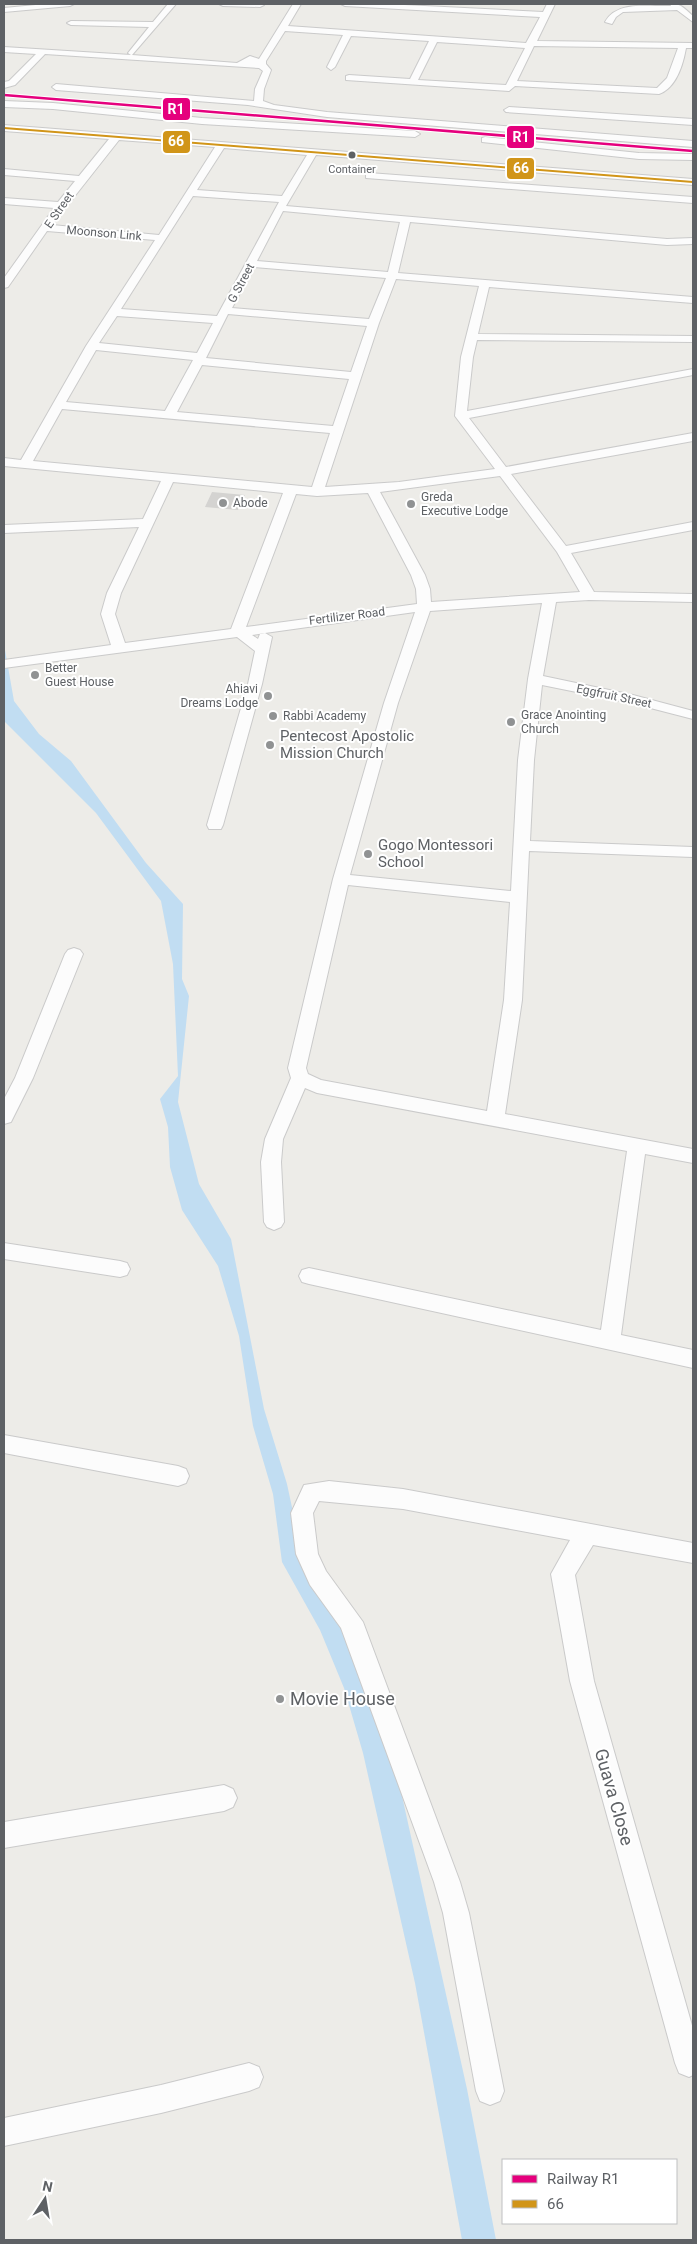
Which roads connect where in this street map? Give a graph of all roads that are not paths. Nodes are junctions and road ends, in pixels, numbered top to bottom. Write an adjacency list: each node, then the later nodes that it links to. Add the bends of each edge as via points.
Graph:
1 (70, 4): 12 (street)
2 (172, 4): 18 (street)
3 (223, 4): 8 (street)
4 (286, 4): 15 (street)
5 (297, 4): 15 (street)
6 (345, 4): 9 (street)
7 (551, 4): 13 (street)
8 (260, 5)
9 (368, 5): 11 (street)
10 (677, 6): 14 (street); 16 (street, via 621,10)
11 (450, 7): 13 (street)
12 (4, 10)
13 (544, 15): 22 (street)
14 (693, 20)
15 (277, 22): 19 (street); 29 (street)
16 (609, 22)
17 (71, 23): 18 (street)
18 (155, 25): 27 (street)
19 (348, 33): 20 (street); 30 (street)
20 (434, 39): 22 (street); 32 (street)
21 (4, 44): 27 (street)
22 (530, 44): 24 (street); 33 (street)
23 (693, 46): 24 (street)
24 (682, 47): 33 (street, via 680,59 665,87 659,91)
25 (4, 49): 26 (street)
26 (43, 52): 28 (street); 34 (street, via 12,84)
27 (132, 53): 28 (street)
28 (248, 60): 29 (street)
29 (262, 63): 37 (street, via 267,70 258,87 258,97 259,102)
30 (331, 67)
31 (349, 78): 32 (street)
32 (413, 82): 33 (street, via 503,89)
33 (513, 83)
34 (4, 85)
35 (56, 86): 37 (street)
36 (4, 104): 41 (street, via 202,121)
37 (267, 106): 45 (street, via 326,115)
38 (509, 110): 39 (street)
39 (693, 122)
40 (4, 128): 42 (street)
41 (415, 134)
42 (116, 137): 44 (street); 53 (street, E Street)
43 (484, 140): 47 (street, via 639,156)
44 (222, 144): 46 (street); 56 (street)
45 (693, 144)
46 (314, 152): 48 (street); 59 (street, G Street)
47 (693, 157)
48 (432, 160): 49 (street); 52 (street)
49 (552, 167): 54 (street); 55 (street)
50 (4, 172): 53 (street)
51 (369, 176): 52 (street)
52 (424, 178): 55 (street)
53 (82, 179): 60 (street, E Street)
54 (693, 182)
55 (548, 187): 57 (street)
56 (191, 193): 59 (street); 63 (street)
57 (693, 200)
58 (4, 201): 60 (street)
59 (282, 203): 61 (street); 67 (street, G Street)
60 (61, 206): 62 (street, E Street)
61 (406, 218): 64 (street, via 658,241); 68 (street)
62 (46, 228): 63 (street, Moonson Link); 66 (street, E Street)
63 (162, 238): 72 (street)
64 (693, 241)
65 (4, 261): 66 (street)
66 (19, 262): 70 (street, E Street)
67 (252, 264): 68 (street); 73 (street, G Street)
68 (392, 276): 69 (street); 74 (street)
69 (485, 283): 71 (street); 75 (street)
70 (4, 285)
71 (693, 300)
72 (114, 312): 73 (street); 77 (street)
73 (224, 315): 74 (street); 78 (street, G Street)
74 (373, 323): 80 (street)
75 (472, 337): 76 (street); 83 (street, via 463,380)
76 (693, 339)
77 (92, 346): 78 (street); 81 (street)
78 (200, 359): 80 (street); 82 (street, G Street)
79 (693, 372): 83 (street)
80 (356, 376): 84 (street)
81 (60, 406): 82 (street); 87 (street)
82 (169, 416): 84 (street)
83 (461, 416): 88 (street)
84 (337, 430): 92 (street)
85 (693, 437): 88 (street)
86 (4, 462): 87 (street)
87 (25, 464): 89 (street)
88 (505, 472): 91 (street); 96 (street)
89 (169, 478): 90 (street); 93 (street)
90 (291, 490): 92 (street); 102 (street)
91 (372, 490): 92 (street); 100 (street, via 418,574)
92 (317, 492)
93 (147, 523): 95 (street); 103 (street, via 114,593 108,614)
94 (693, 526): 96 (street)
95 (4, 528)
96 (562, 551): 97 (street)
97 (589, 596): 98 (street, Fertilizer Road); 99 (street, Fertilizer Road)
98 (693, 598)
99 (550, 599): 100 (street, Fertilizer Road); 106 (street)
100 (424, 607): 101 (street, Fertilizer Road); 111 (street, via 391,703)
101 (268, 626): 102 (street, Fertilizer Road); 104 (street)
102 (238, 630): 103 (street, Fertilizer Road); 104 (street)
103 (119, 647): 105 (street, Fertilizer Road)
104 (261, 649): 108 (street, via 255,684)
105 (9, 663)
106 (535, 679): 107 (street, Eggfruit Street); 109 (street, via 526,760)
107 (693, 715)
108 (215, 825)
109 (522, 846): 110 (street); 112 (street)
110 (693, 852)
111 (341, 880): 112 (street); 114 (street, via 297,1068)
112 (520, 897): 116 (street, via 513,1000)
113 (74, 954): 115 (street, via 24,1078)
114 (300, 1078): 116 (street, via 317,1086); 119 (street, via 274,1139 271,1162)
115 (4, 1117)
116 (495, 1119): 117 (street)
117 (637, 1145): 118 (street); 123 (street)
118 (693, 1156)
119 (274, 1222)
120 (4, 1250): 121 (street)
121 (120, 1269)
122 (309, 1276): 123 (street)
123 (610, 1340): 124 (street)
124 (693, 1359)
125 (4, 1444): 126 (street)
126 (178, 1476)
127 (587, 1533): 128 (street); 131 (street, Guava Close, via 563,1574 582,1681); 133 (street, via 403,1499 329,1491 312,1492 302,1512 307,1554 318,1578 351,1622 446,1882 456,1913)
128 (693, 1553)
129 (224, 1798): 130 (street)
130 (4, 1835)
131 (689, 2063)
132 (248, 2077): 134 (street)
133 (490, 2091)
134 (4, 2132)

